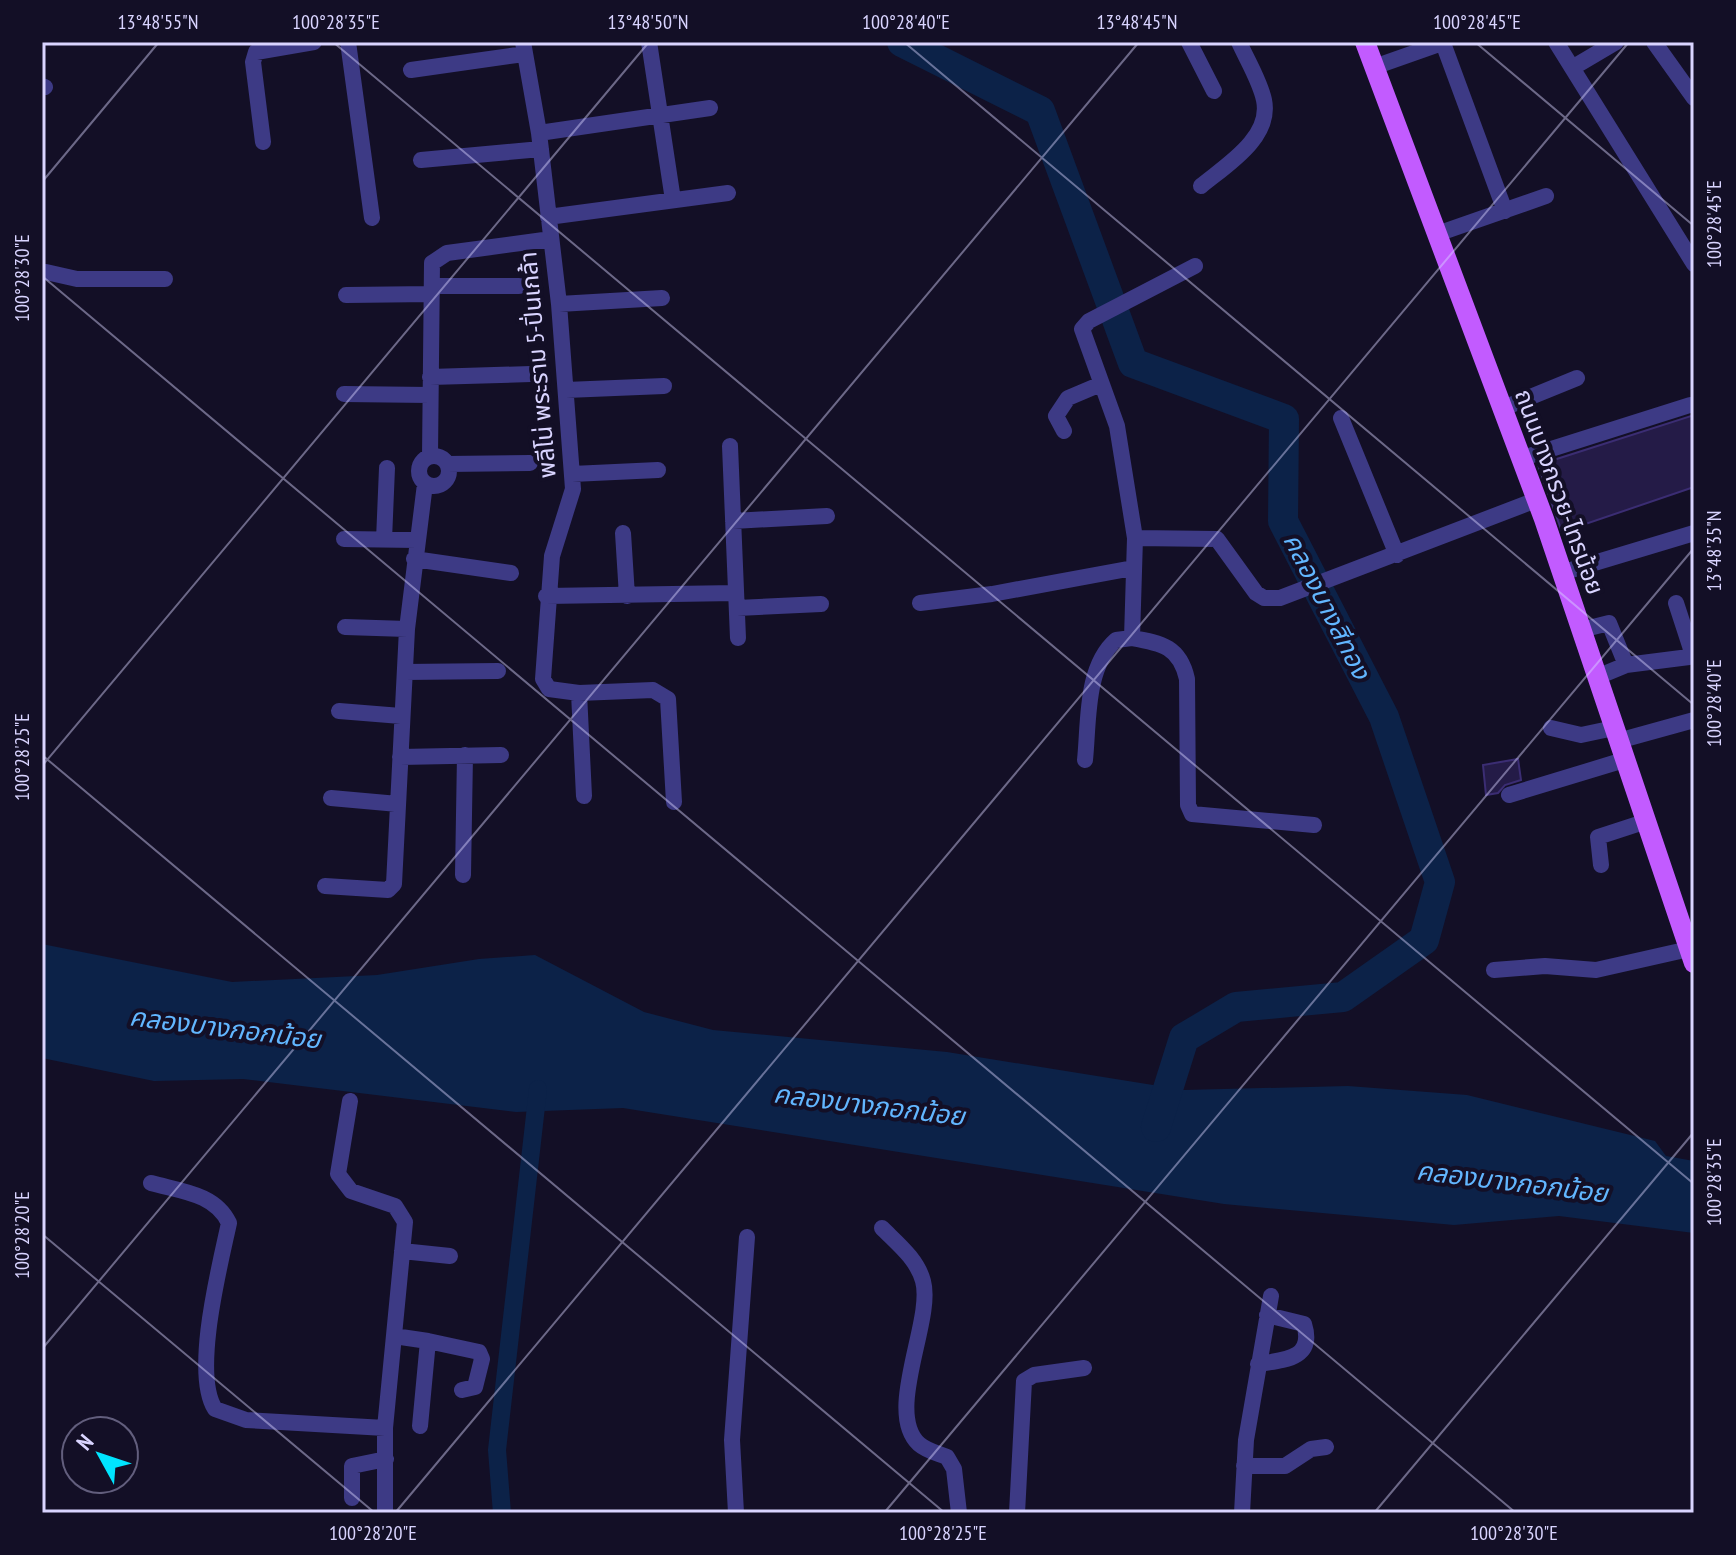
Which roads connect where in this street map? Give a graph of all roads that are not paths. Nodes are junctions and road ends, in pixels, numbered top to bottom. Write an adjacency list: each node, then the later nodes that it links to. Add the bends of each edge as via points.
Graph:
1 (314, 42): 20 (street, via 256,52)
2 (348, 42): 28 (street)
3 (649, 42): 18 (street)
4 (1189, 42): 16 (street)
5 (1239, 42): 22 (street, via 1265,102 1248,149)
6 (1365, 42): 12 (main road, ถนนบางกรวย-ไทรน้อย)
7 (1444, 42): 12 (street); 26 (street)
8 (1556, 42): 13 (street)
9 (1616, 42): 13 (street)
10 (1654, 42): 15 (street)
11 (524, 48): 14 (street); 19 (street, พลีโน่ พระราม 5-ปิ่นเกล้า)
12 (1374, 67): 29 (main road, ถนนบางกรวย-ไทรน้อย)
13 (1572, 68): 31 (street)
14 (411, 70)
15 (1692, 89)
16 (1214, 91)
17 (710, 108): 18 (street)
18 (659, 116): 19 (street); 25 (street)
19 (540, 141): 21 (street); 27 (street, พลีโน่ พระราม 5-ปิ่นเกล้า)
20 (263, 142)
21 (421, 160)
22 (1201, 186)
23 (728, 193): 25 (street)
24 (1546, 196): 26 (street)
25 (673, 200): 27 (street)
26 (1505, 211): 29 (street)
27 (548, 217): 30 (street, พลีโน่ พระราม 5-ปิ่นเกล้า)
28 (372, 218)
29 (1437, 234): 49 (main road, ถนนบางกรวย-ไทรน้อย)
30 (551, 239): 36 (street, via 447,253 432,263); 39 (street, พลีโน่ พระราม 5-ปิ่นเกล้า)
31 (1694, 264)
32 (1195, 266): 43 (street, via 1084,325 1082,333)
33 (46, 272): 34 (street, via 105,281)
34 (165, 279)
35 (519, 286): 36 (street)
36 (432, 290): 37 (street); 41 (street)
37 (346, 295)
38 (662, 298): 39 (street)
39 (559, 304): 45 (street, พลีโน่ พระราม 5-ปิ่นเกล้า)
40 (531, 374): 41 (street)
41 (430, 377): 47 (street)
42 (1577, 378): 49 (street)
43 (1101, 384): 51 (street, via 1068,398 1056,416); 66 (street, via 1117,426)
44 (664, 386): 45 (street)
45 (566, 390): 59 (street, พลีโน่ พระราม 5-ปิ่นเกล้า)
46 (344, 394): 47 (street)
47 (430, 395): 53 (street)
48 (1690, 405): 54 (street)
49 (1501, 409): 54 (main road, ถนนบางกรวย-ไทรน้อย)
50 (1341, 418): 70 (street)
51 (1064, 431)
52 (730, 446): 63 (street)
53 (430, 456): 56 (street); 60 (street, via 418,471)
54 (1520, 459): 61 (main road, ถนนบางกรวย-ไทรน้อย)
55 (530, 463): 56 (street)
56 (447, 464): 60 (street, via 444,482)
57 (387, 468): 68 (street)
58 (658, 470): 59 (street)
59 (572, 474): 75 (street, พลีโน่ พระราม 5-ปิ่นเกล้า, via 573,489)
60 (425, 484): 69 (street)
61 (1536, 500): 70 (street); 74 (main road, ถนนบางกรวย-ไทรน้อย)
62 (827, 516): 63 (street)
63 (733, 521): 77 (street)
64 (623, 533): 76 (street)
65 (1694, 533): 74 (street)
66 (1135, 538): 70 (street, via 1217,539 1264,598 1286,596); 72 (street)
67 (344, 539): 68 (street)
68 (384, 540): 69 (street)
69 (417, 540): 71 (street)
70 (1397, 555)
71 (414, 559): 73 (street); 82 (street)
72 (1133, 568): 78 (street); 85 (street)
73 (511, 573)
74 (1561, 573): 83 (main road, ถนนบางกรวย-ไทรน้อย)
75 (546, 596): 76 (street); 90 (street, พลีโน่ พระราม 5-ปิ่นเกล้า, via 543,679 549,689)
76 (627, 596): 77 (street, via 684,594)
77 (736, 600): 80 (street); 84 (street)
78 (920, 603)
79 (1676, 603): 86 (street, via 1689,657)
80 (821, 604)
81 (345, 627): 82 (street)
82 (407, 629): 88 (street)
83 (1581, 630): 86 (street, via 1609,623); 89 (main road, ถนนบางกรวย-ไทรน้อย)
84 (738, 638)
85 (1132, 638): 99 (street, via 1116,640 1098,665); 106 (street, via 1164,643 1184,663 1192,814)
86 (1626, 665): 89 (street)
87 (498, 671): 88 (street)
88 (405, 672): 92 (street)
89 (1597, 677): 95 (main road, ถนนบางกรวย-ไทรน้อย)
90 (579, 693): 101 (street); 103 (street, via 653,690 668,699)
91 (339, 711): 92 (street)
92 (401, 716): 98 (street)
93 (1694, 720): 95 (street)
94 (1551, 728): 95 (street)
95 (1618, 743): 100 (street); 105 (main road, ถนนบางกรวย-ไทรน้อย)
96 (465, 755): 97 (street); 98 (street); 108 (street)
97 (501, 755)
98 (400, 757): 104 (street)
99 (1085, 760)
100 (1509, 795)
101 (584, 796)
102 (331, 798): 104 (street)
103 (674, 802)
104 (398, 804): 109 (street, via 394,877 388,890)
105 (1644, 822): 107 (street, via 1598,837); 110 (main road, ถนนบางกรวย-ไทรน้อย)
106 (1314, 825)
107 (1601, 865)
108 (463, 875)
109 (325, 886)
110 (1691, 956): 111 (street, via 1596,970)
111 (1494, 970)
112 (350, 1101): 116 (street, via 338,1174 351,1191 395,1206 405,1222)
113 (151, 1183): 126 (street, via 206,1198 229,1223 209,1330 206,1384 215,1409 235,1416)
114 (882, 1228): 133 (street, via 913,1259 924,1283 909,1377 911,1432 926,1450 947,1457 954,1469)
115 (747, 1237): 132 (street, via 732,1440)
116 (402, 1251): 117 (street); 120 (street)
117 (450, 1256)
118 (1271, 1296): 119 (street)
119 (1267, 1315): 122 (street); 122 (street, via 1304,1324 1306,1341 1295,1358)
120 (394, 1336): 121 (street); 126 (street)
121 (428, 1341): 124 (street, via 479,1352 475,1387); 125 (street)
122 (1258, 1364): 129 (street)
123 (1084, 1368): 134 (street, via 1024,1381)
124 (462, 1390)
125 (420, 1426)
126 (385, 1428): 128 (street)
127 (1326, 1447): 129 (street, via 1311,1449 1285,1466)
128 (386, 1459): 130 (street, via 352,1466); 131 (street)
129 (1244, 1466): 135 (street)
130 (352, 1498)
131 (385, 1513)
132 (736, 1513)
133 (959, 1513)
134 (1017, 1513)
135 (1242, 1513)

